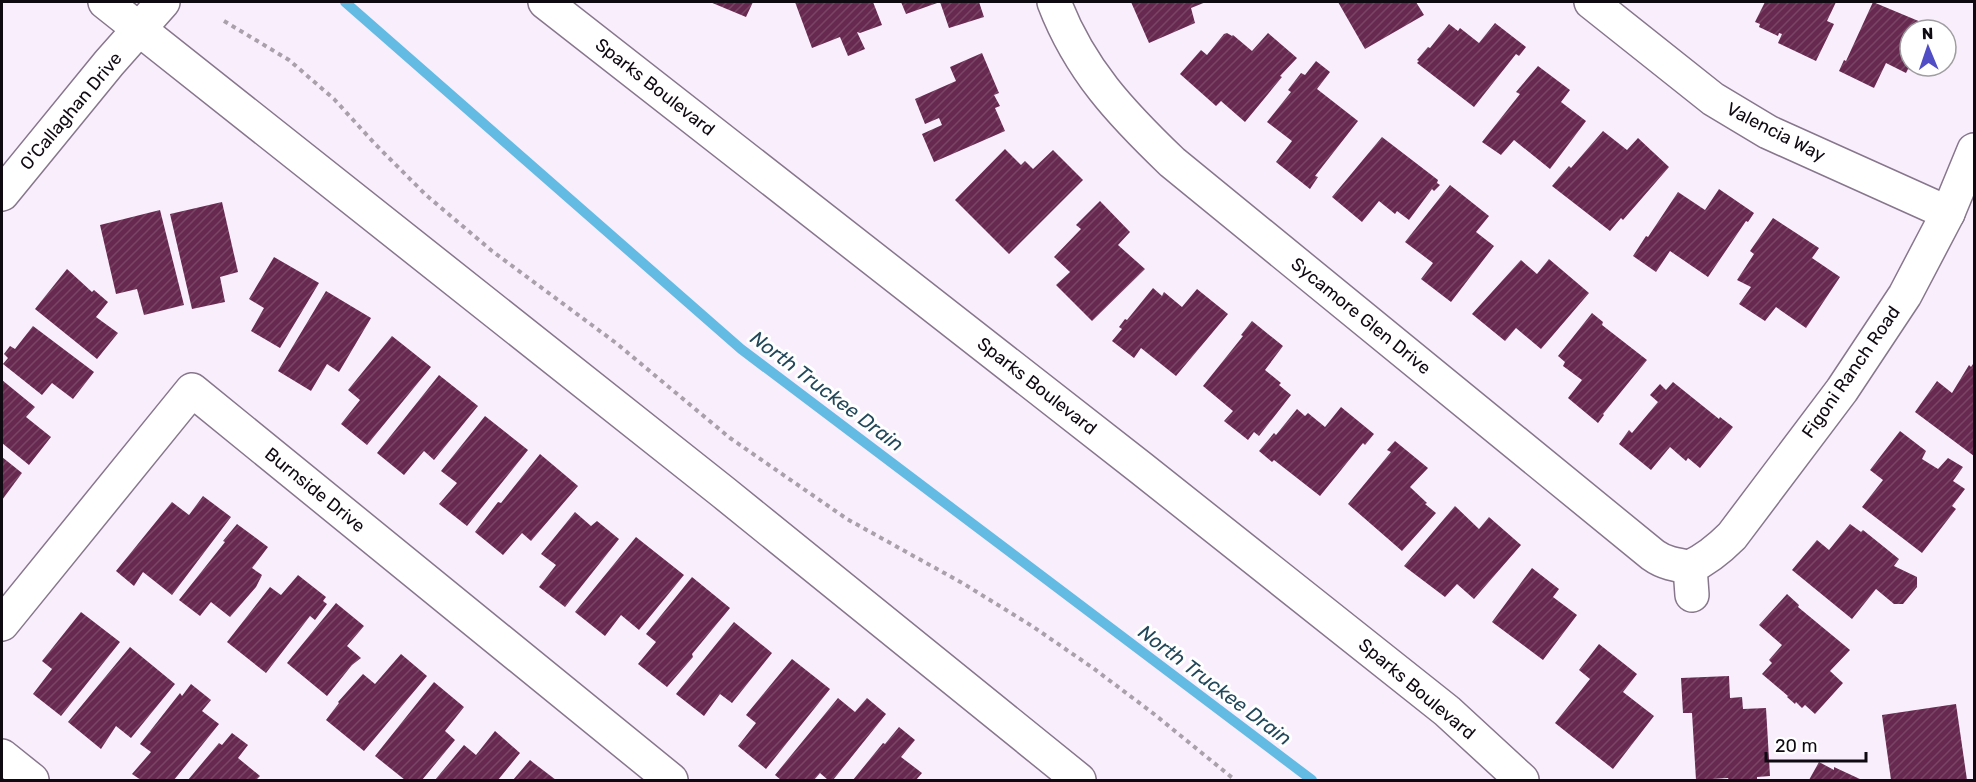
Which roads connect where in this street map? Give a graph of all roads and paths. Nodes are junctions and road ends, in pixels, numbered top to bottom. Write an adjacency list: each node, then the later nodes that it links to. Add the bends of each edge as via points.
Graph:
1 (105, 2): 7 (street)
2 (163, 2): 7 (street, O'Callaghan Drive)
3 (545, 2): 18 (street, Sparks Boulevard, via 1132,460 1438,704)
4 (1054, 2): 11 (street, Sycamore Glen Drive, via 1098,84 1172,162 1653,555 1675,565)
5 (1591, 2): 10 (street, Valencia Way, via 1713,99 1759,127)
6 (224, 21): 17 (path, via 289,60 334,99 426,195 616,343 730,438 847,519 1032,626 1154,714)
7 (140, 28): 9 (street, O'Callaghan Drive); 16 (street)
8 (1974, 150): 10 (street, Figoni Ranch Road)
9 (2, 194)
10 (1948, 213): 11 (street, Figoni Ranch Road, via 1905,295 1842,390 1732,536 1705,560)
11 (1691, 581)
12 (2, 624): 15 (street, Burnside Drive, via 192,390)
13 (2, 756): 14 (street)
14 (32, 780)
15 (671, 780)
16 (1079, 780)
17 (1235, 780)
18 (1522, 780)

